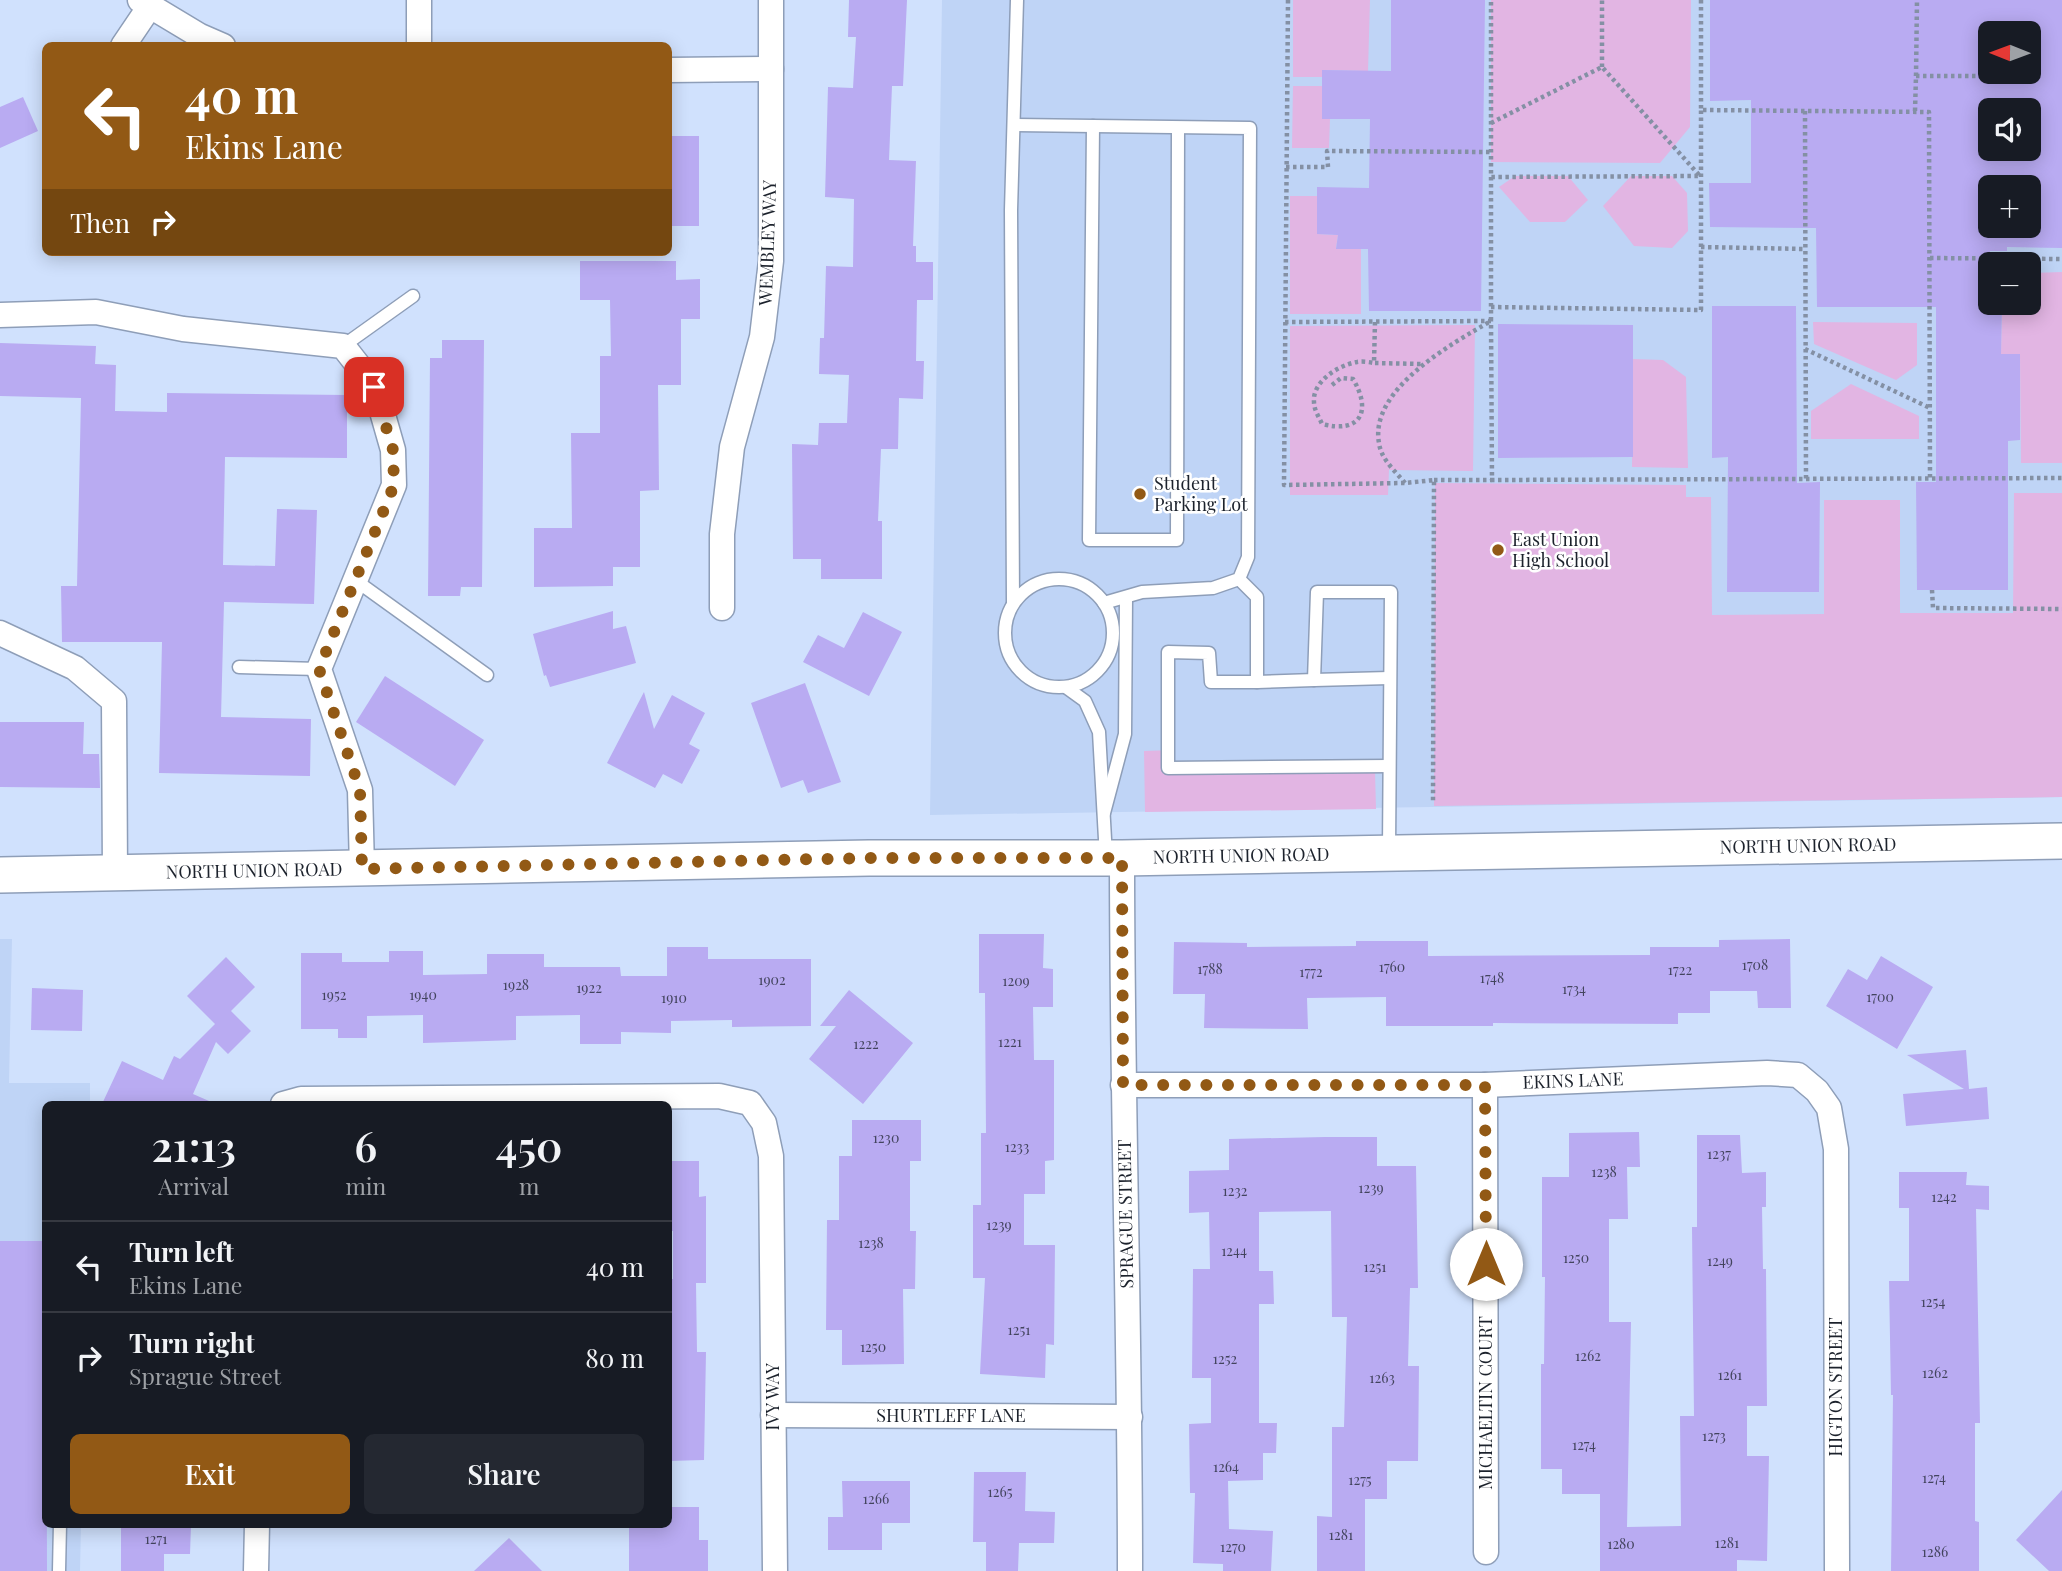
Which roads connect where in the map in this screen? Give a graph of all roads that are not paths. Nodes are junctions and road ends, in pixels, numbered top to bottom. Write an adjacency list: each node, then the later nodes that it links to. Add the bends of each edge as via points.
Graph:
1 (419, 0): 7 (street)
2 (771, 0): 8 (street, WEMBLEY WAY)
3 (1017, 0): 10 (lane)
4 (145, 3): 5 (street); 6 (street)
5 (125, 42)
6 (214, 42)
7 (419, 42)
8 (771, 69): 9 (street); 21 (street, WEMBLEY WAY, via 771,261 762,337 732,447 722,534)
9 (672, 70)
10 (1014, 125): 11 (lane); 19 (lane)
11 (1093, 127): 12 (lane); 12 (lane, via 1089,540 1177,540)
12 (1178, 128): 16 (lane, via 1250,128 1248,557)
13 (413, 296): 15 (lane)
14 (0, 315): 15 (street, via 96,312 183,329)
15 (343, 346): 17 (street, via 374,387 393,450 394,485)
16 (1239, 579): 18 (lane, via 1213,588 1142,592); 28 (lane, via 1257,597)
17 (355, 580): 24 (street); 25 (lane)
18 (1126, 598): 20 (lane); 31 (lane, via 1125,734)
19 (1013, 603): 20 (lane, via 1041,581 1058,578 1076,581); 29 (lane, via 1005,620 1008,655 1032,681)
20 (1104, 603): 29 (lane, via 1114,638 1109,655 1099,671)
21 (722, 608)
22 (0, 633): 36 (street, via 75,668 114,701)
23 (239, 667): 24 (lane)
24 (319, 669): 35 (street, via 360,790)
25 (487, 675)
26 (1389, 678): 27 (lane); 27 (lane, via 1391,592 1317,592); 30 (lane)
27 (1314, 680): 28 (lane)
28 (1257, 682): 30 (lane, via 1211,682 1209,653 1168,652 1168,768)
29 (1067, 688): 31 (lane, via 1085,701 1099,732)
30 (1389, 766): 33 (lane)
31 (1104, 813): 34 (lane)
32 (2062, 841): 33 (street, NORTH UNION ROAD)
33 (1389, 853): 34 (street, NORTH UNION ROAD)
34 (1114, 858): 35 (street, NORTH UNION ROAD, via 869,858); 38 (street, SPRAGUE STREET)
35 (362, 869): 36 (street, NORTH UNION ROAD)
36 (115, 874): 37 (street, NORTH UNION ROAD)
37 (0, 875)
38 (1123, 1085): 39 (street, EKINS LANE); 43 (street, SPRAGUE STREET)
39 (1485, 1085): 41 (street, EKINS LANE, via 1798,1075 1829,1108 1836,1149); 46 (street, MICHAELTIN COURT)
40 (294, 1101): 42 (street, IVY WAY, via 719,1096 750,1103 764,1123 771,1156)
41 (1836, 1202): 51 (street, HIGTON STREET)
42 (772, 1415): 43 (street, SHURTLEFF LANE); 49 (street, IVY WAY)
43 (1130, 1417): 50 (street, SPRAGUE STREET)
44 (60, 1528): 47 (lane)
45 (257, 1528): 48 (street)
46 (1486, 1552)
47 (59, 1571)
48 (256, 1571)
49 (775, 1571)
50 (1130, 1571)
51 (1837, 1571)

